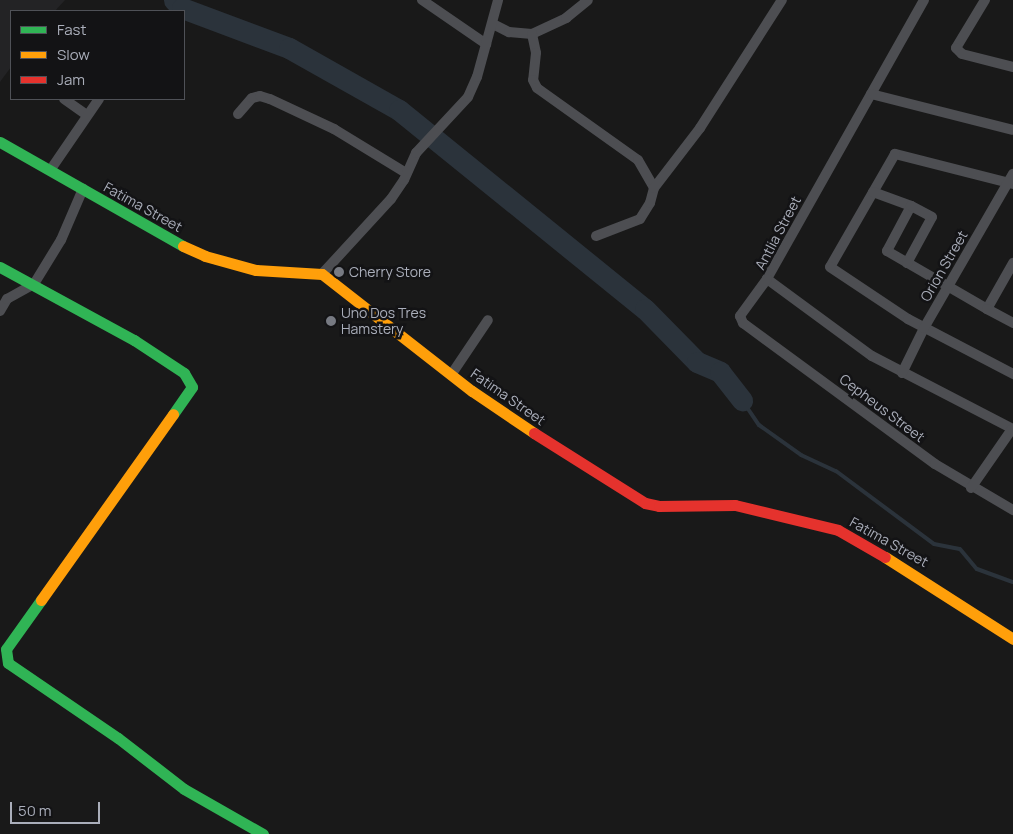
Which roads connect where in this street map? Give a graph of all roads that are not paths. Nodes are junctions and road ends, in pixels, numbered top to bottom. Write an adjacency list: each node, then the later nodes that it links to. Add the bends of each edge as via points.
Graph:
1 (422, 0): 9 (street)
2 (498, 0): 7 (street)
3 (588, 0): 8 (street, via 566,18)
4 (782, 0): 21 (street, via 700,128)
5 (924, 0): 11 (street, Antlia Street)
6 (985, 0): 10 (street, via 956,48 962,54)
7 (492, 24): 8 (street, via 510,32); 9 (street)
8 (532, 34): 21 (street, via 536,53 533,80 537,88 638,160)
9 (486, 44): 19 (street, via 468,97 424,142)
10 (1013, 67)
11 (871, 94): 16 (street); 30 (street, Antlia Street)
12 (65, 100): 15 (street)
13 (98, 100): 15 (street)
14 (238, 114): 19 (street, via 252,98 270,99 334,129)
15 (87, 115): 18 (street)
16 (1013, 130)
17 (0, 142): 18 (street, Fatima Street)
18 (51, 169): 22 (street, Fatima Street)
19 (406, 173): 29 (street, via 390,198)
20 (1011, 180): 23 (street, via 895,154); 32 (street, Orion Street)
21 (654, 188): 25 (street, via 650,203 640,219)
22 (83, 189): 29 (street, Fatima Street, via 166,238 205,256 256,270); 31 (street, via 62,240)
23 (873, 192): 24 (street); 37 (street, via 830,267)
24 (911, 206): 26 (street, via 887,249); 26 (street, via 932,217)
25 (596, 236)
26 (907, 263): 32 (street)
27 (1013, 263): 33 (street)
28 (0, 266): 31 (street)
29 (322, 274): 40 (street, Fatima Street)
30 (766, 279): 38 (street, Antlia Street, via 872,356); 42 (street, Cepheus Street, via 740,320)
31 (34, 284): 34 (street, via 7,299); 45 (street, via 125,335 184,373 192,387 6,649 8,663 118,738 184,789)
32 (948, 289): 33 (street); 37 (street, Orion Street)
33 (987, 309): 36 (street)
34 (0, 311)
35 (488, 320): 40 (street)
36 (1013, 323)
37 (924, 328): 38 (street, Orion Street); 39 (street)
38 (902, 373): 41 (street, Antlia Street)
39 (1013, 374)
40 (451, 375): 44 (street, Fatima Street, via 580,465 645,503 659,506 735,505 838,530 922,578)
41 (1012, 429): 42 (street)
42 (971, 488): 43 (street, Cepheus Street)
43 (1013, 510)
44 (1013, 639)
45 (262, 834)

